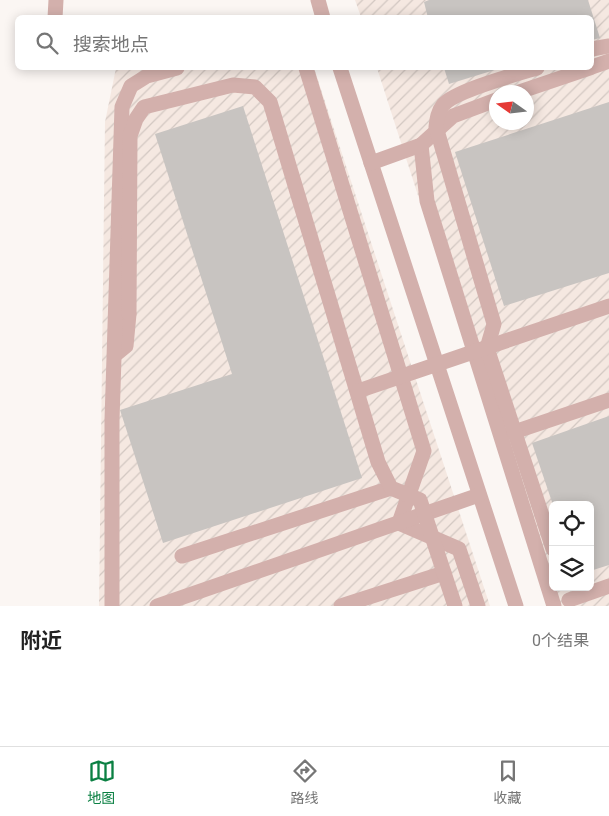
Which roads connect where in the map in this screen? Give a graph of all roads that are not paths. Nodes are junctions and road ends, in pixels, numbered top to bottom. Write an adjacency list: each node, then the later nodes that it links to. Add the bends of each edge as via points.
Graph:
1 (56, 0): 3 (street)
2 (318, 0): 4 (street)
3 (56, 15)
4 (322, 15)
5 (609, 61): 6 (street)
6 (594, 66)
7 (169, 70): 18 (street, via 146,76 131,86 122,107)
8 (307, 70): 24 (street, via 424,451)
9 (341, 70): 15 (street)
10 (531, 70): 17 (street, bridge, via 457,94 443,104 436,127 494,324)
11 (582, 70): 12 (street)
12 (534, 87)
13 (489, 103): 14 (street, via 453,116)
14 (421, 144): 15 (street); 36 (street, via 427,201)
15 (371, 163): 23 (street)
16 (609, 306): 17 (street, bridge)
17 (487, 348): 19 (street, bridge); 21 (street, bridge)
18 (115, 355): 19 (street, bridge, via 126,346 129,314 130,136 136,119 144,107 233,85 255,87 270,102); 30 (street)
19 (358, 391): 22 (street, bridge, via 378,462)
20 (609, 400): 21 (street)
21 (514, 432): 25 (street, bridge)
22 (391, 488): 26 (street); 27 (street, bridge, via 420,500)
23 (480, 495): 24 (street); 35 (street)
24 (399, 522): 31 (street); 34 (street, via 459,549)
25 (552, 546)
26 (182, 556)
27 (444, 572): 32 (street); 33 (street, bridge)
28 (609, 586): 29 (street)
29 (569, 598)
30 (112, 606)
31 (157, 606)
32 (341, 606)
33 (455, 606)
34 (478, 606)
35 (516, 606)
36 (554, 606)

